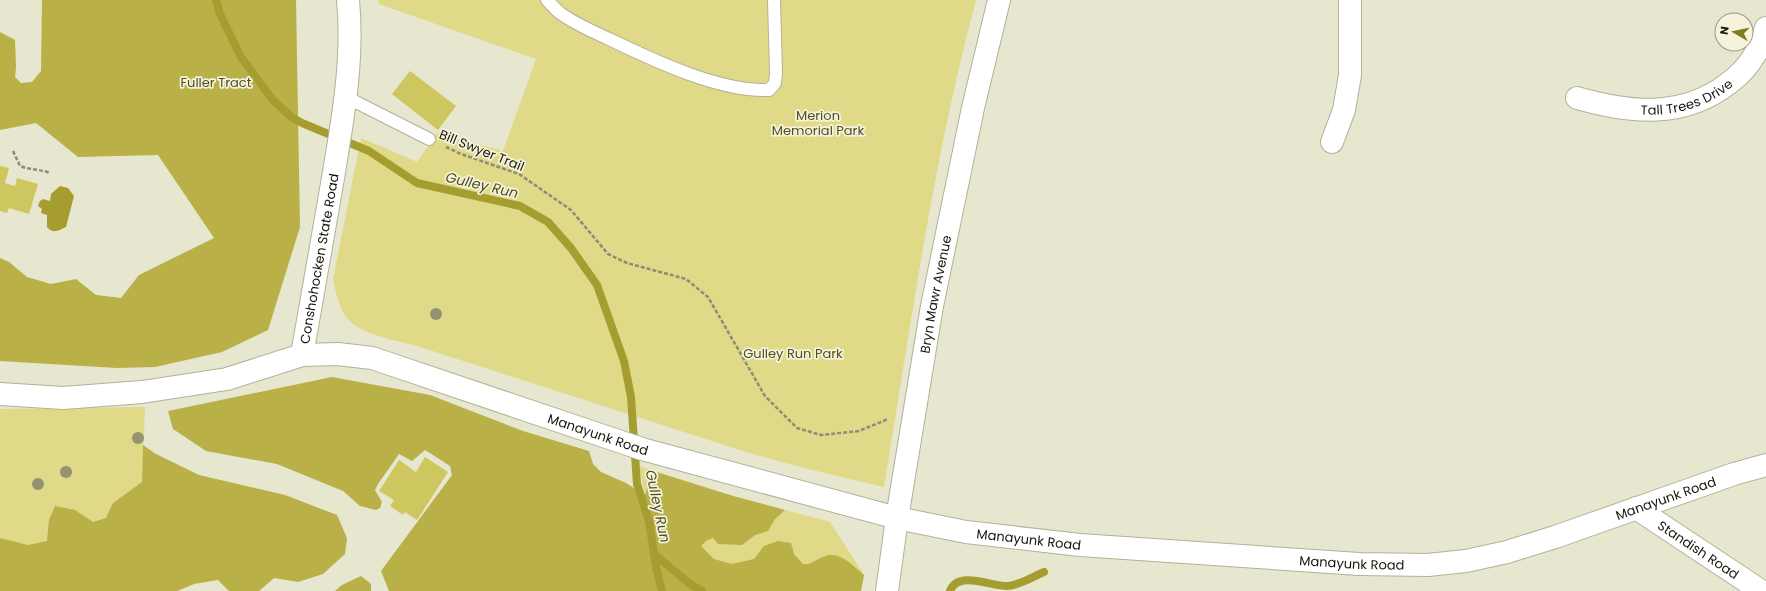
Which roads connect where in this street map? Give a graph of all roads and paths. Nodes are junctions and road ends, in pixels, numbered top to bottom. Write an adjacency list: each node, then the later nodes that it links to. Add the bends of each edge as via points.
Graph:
1 (348, 0): 7 (street, Conshohocken State Road, via 350,52)
2 (547, 0): 3 (lane, via 560,13 586,28 656,60 727,85 769,90 775,83 776,73)
3 (774, 0)
4 (999, 0): 15 (street, Bryn Mawr Avenue, via 972,108 932,306)
5 (1350, 0): 10 (street, via 1350,75 1344,110)
6 (1766, 28): 8 (street, Tall Trees Drive, via 1754,57 1738,76 1701,101 1678,108 1655,110 1602,105)
7 (346, 97): 9 (lane); 13 (street, Conshohocken State Road)
8 (1577, 98)
9 (429, 139): 15 (path, Bill Swyer Trail, via 462,154 519,174 571,210 608,254 627,263 686,279 708,297 765,396 797,428 821,435 859,431)
10 (1332, 142)
11 (13, 151): 12 (path, via 20,166)
12 (50, 173)
13 (302, 355): 14 (street, Conshohocken State Road, via 227,379 142,392 63,398); 18 (street, Manayunk Road, via 338,354 372,358 635,447)
14 (0, 394)
15 (915, 408): 18 (street, Bryn Mawr Avenue)
16 (1766, 465): 17 (street, Manayunk Road)
17 (1636, 508): 18 (street, Manayunk Road, via 1507,552 1466,561 1394,566 1080,545 966,532); 20 (street, Standish Road)
18 (897, 518): 19 (street, Bryn Mawr Avenue)
19 (888, 591)
20 (1761, 591)

